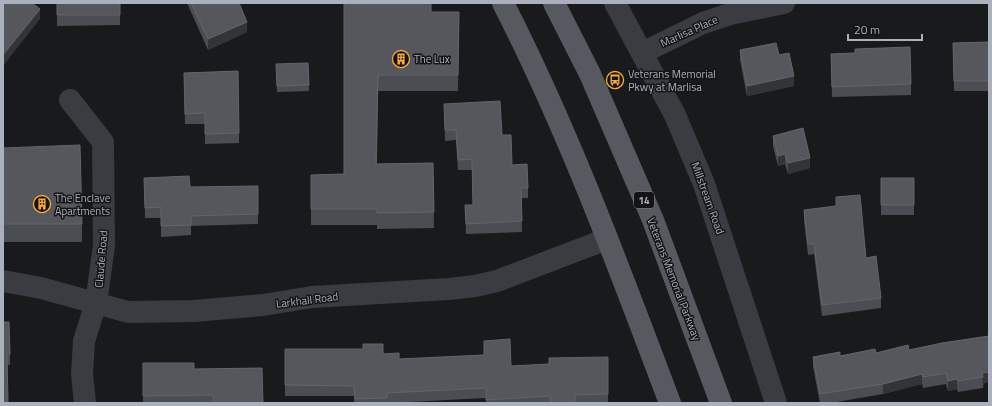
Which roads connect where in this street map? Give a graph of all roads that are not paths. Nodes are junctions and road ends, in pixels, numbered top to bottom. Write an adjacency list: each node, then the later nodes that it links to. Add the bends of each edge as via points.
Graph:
1 (503, 3): 7 (main road, via 530,56)
2 (554, 3): 12 (main road, Veterans Memorial Parkway / 14, via 590,74 652,220)
3 (615, 3): 5 (street, Millstream Road)
4 (784, 3): 5 (street, Marlisa Place, via 730,14 703,23)
5 (642, 53): 13 (street, Millstream Road, via 675,115 704,184)
6 (70, 100): 9 (street, Claude Road, via 103,142 104,246)
7 (607, 239): 9 (street, Larkhall Road, via 497,281 450,289 312,297 263,305 194,311 128,312); 11 (main road)
8 (3, 281): 9 (street, Larkhall Road)
9 (96, 303): 10 (street, Claude Road, via 84,341 82,374)
10 (85, 403)
11 (670, 403)
12 (721, 403)
13 (776, 403)

